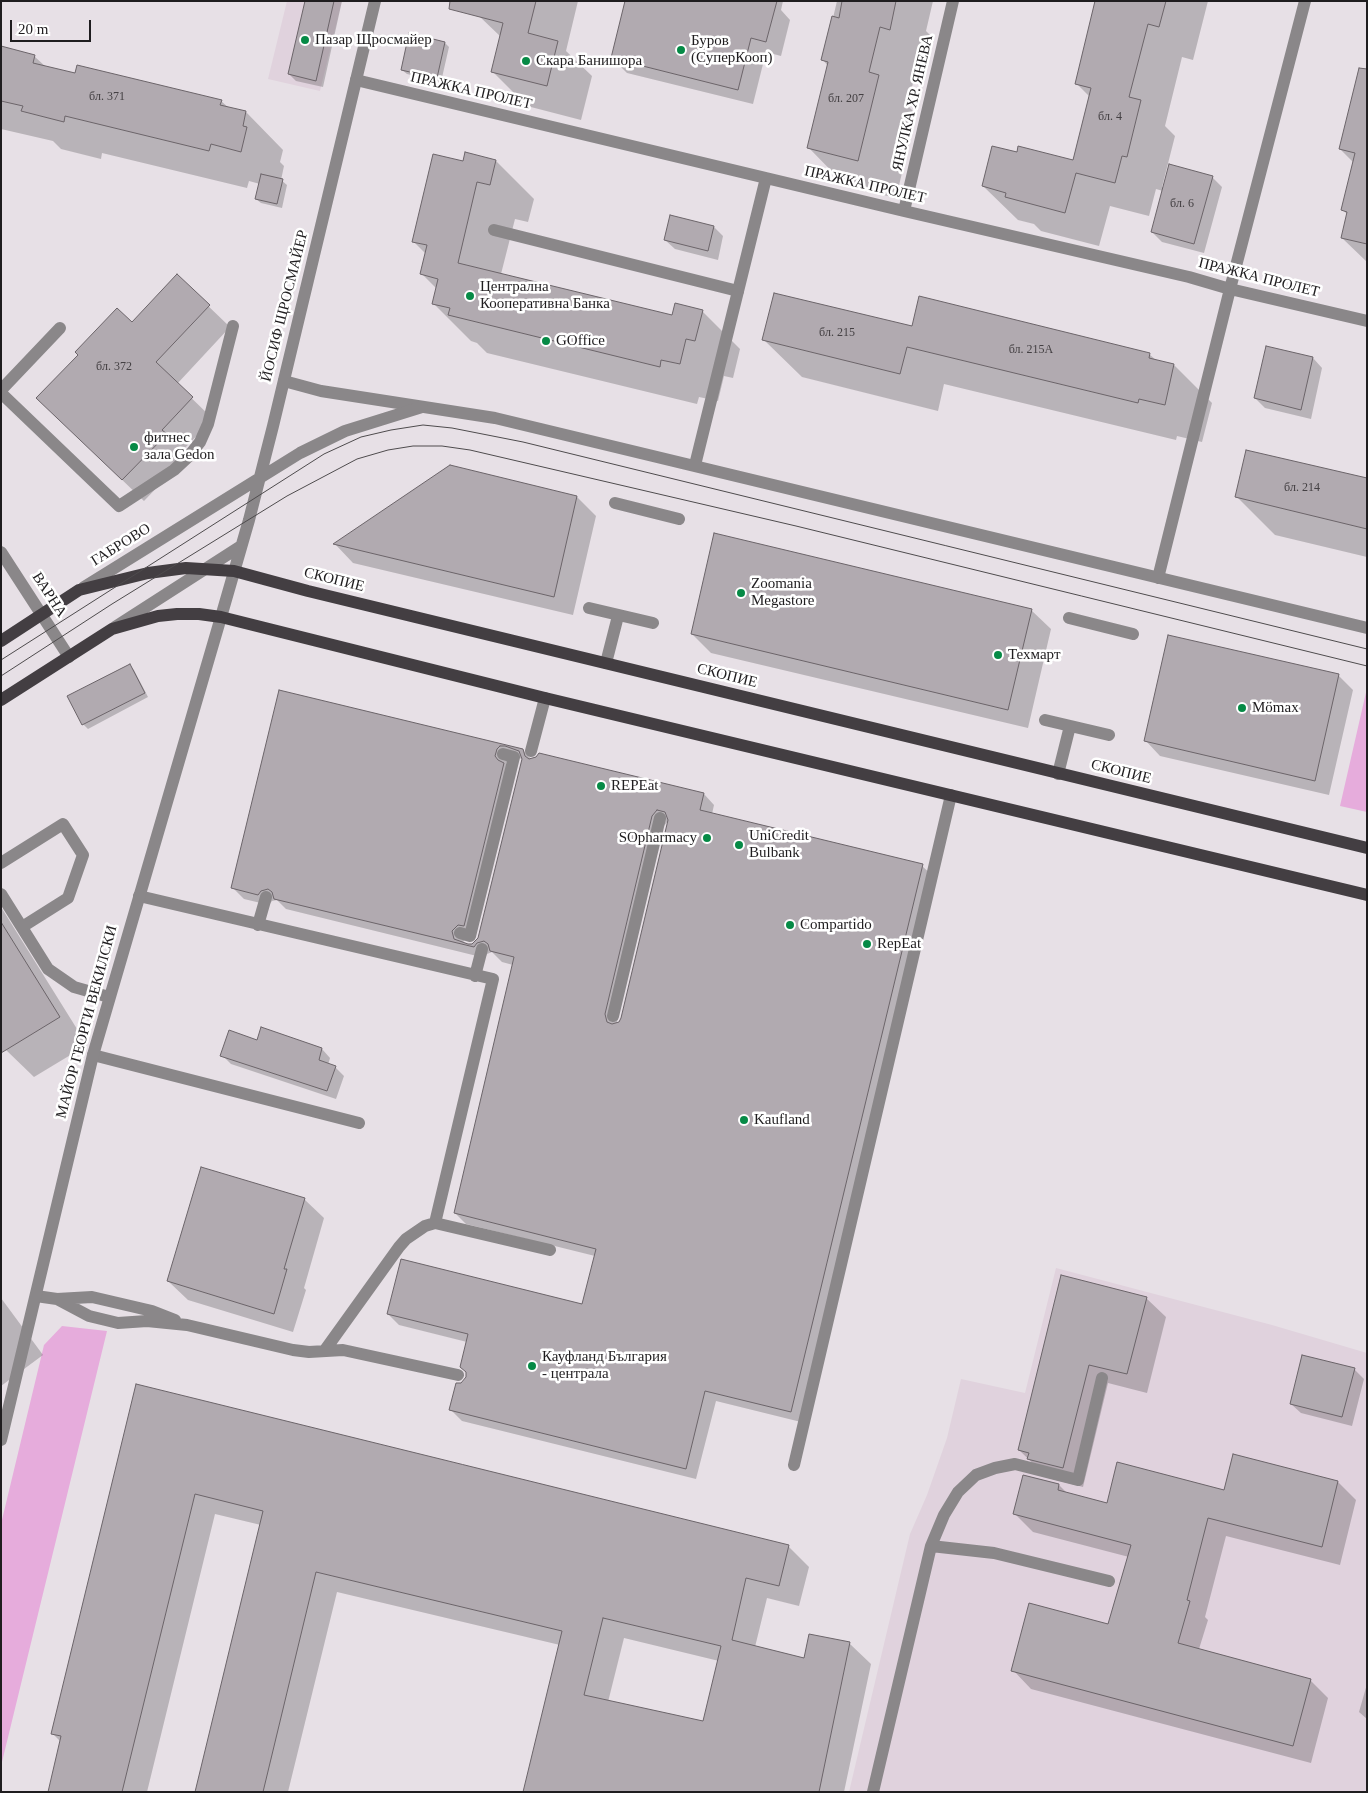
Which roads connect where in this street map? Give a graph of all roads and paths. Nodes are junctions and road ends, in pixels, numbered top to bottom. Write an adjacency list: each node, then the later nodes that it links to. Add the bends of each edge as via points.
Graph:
1 (375, 1): 4 (street, ЙОСИФ ЩРОСМАЙЕР)
2 (953, 1): 6 (street, ЯНУЛКА ХР. ЯНЕВА)
3 (1305, 1): 8 (street)
4 (356, 80): 5 (street, ПРАЖКА ПРОЛЕТ); 13 (street, ЙОСИФ ЩРОСМАЙЕР)
5 (766, 178): 6 (street, ПРАЖКА ПРОЛЕТ); 9 (street)
6 (904, 211): 8 (street, ПРАЖКА ПРОЛЕТ)
7 (494, 230): 9 (street)
8 (1230, 289): 10 (street, ПРАЖКА ПРОЛЕТ); 24 (street)
9 (738, 291): 16 (street)
10 (1367, 322)
11 (232, 326): 14 (street, via 208,424 200,442 174,470 119,506)
12 (60, 328): 14 (street)
13 (284, 381): 15 (street); 17 (street, ЙОСИФ ЩРОСМАЙЕР)
14 (1, 391)
15 (422, 407): 16 (street, via 495,418); 17 (street, ГАБРОВО, via 345,431)
16 (695, 465): 24 (street)
17 (259, 478): 20 (street, ЙОСИФ ЩРОСМАЙЕР); 25 (street, ГАБРОВО)
18 (614, 503): 19 (street)
19 (679, 520)
20 (242, 546): 22 (street); 23 (street, ЙОСИФ ЩРОСМАЙЕР)
21 (1, 552): 27 (street, ВАРНА)
22 (206, 569): 23 (main road, СКОПИЕ); 25 (main road, СКОПИЕ, via 148,572); 33 (street)
23 (234, 571): 29 (street, ЙОСИФ ЩРОСМАЙЕР); 37 (main road, СКОПИЕ)
24 (1158, 578): 32 (street)
25 (79, 590): 27 (main road, ГАБРОВО)
26 (589, 608): 28 (street)
27 (41, 615): 35 (main road, ГАБРОВО); 36 (street, ВАРНА)
28 (618, 616): 31 (street); 37 (street)
29 (221, 617): 33 (main road, via 199,614 158,616); 38 (main road); 52 (street, МАЙОР ГЕОРГИ ВЕКИЛСКИ)
30 (1069, 618): 34 (street)
31 (653, 623)
32 (1367, 628)
33 (112, 629): 36 (main road)
34 (1133, 634)
35 (1, 640)
36 (69, 656): 39 (main road)
37 (606, 663): 45 (main road, СКОПИЕ)
38 (544, 698): 43 (street); 46 (main road)
39 (1, 700)
40 (1045, 720): 41 (street)
41 (1070, 726): 42 (street); 45 (street)
42 (1109, 735)
43 (531, 751)
44 (503, 754): 56 (street, via 514,757 470,936)
45 (1058, 774): 48 (main road, СКОПИЕ)
46 (951, 795): 51 (main road); 72 (street)
47 (660, 818): 60 (street)
48 (1367, 848)
49 (1, 863): 55 (street, via 63,824 83,855 68,898)
50 (1, 894): 55 (street)
51 (1367, 894)
52 (140, 896): 54 (street); 59 (street, МАЙОР ГЕОРГИ ВЕКИЛСКИ)
53 (266, 897): 54 (street)
54 (258, 924): 58 (street)
55 (22, 927): 59 (street, via 48,968 74,987)
56 (460, 934)
57 (482, 949): 58 (street)
58 (475, 976): 63 (street, via 493,979)
59 (109, 998): 61 (street, МАЙОР ГЕОРГИ ВЕКИЛСКИ)
60 (613, 1016)
61 (93, 1056): 62 (street); 65 (street, МАЙОР ГЕОРГИ ВЕКИЛСКИ)
62 (359, 1123)
63 (435, 1222): 64 (street); 68 (street, via 416,1232 399,1248)
64 (550, 1250)
65 (36, 1296): 66 (street); 71 (street, МАЙОР ГЕОРГИ ВЕКИЛСКИ)
66 (57, 1299): 67 (street, via 92,1297 152,1311); 67 (street, via 89,1316 118,1323)
67 (187, 1325): 68 (street, via 293,1350)
68 (326, 1350): 69 (street, via 343,1350)
69 (458, 1375)
70 (1102, 1378): 73 (street, via 1078,1480 1015,1464 976,1475 958,1492)
71 (1, 1440)
72 (794, 1465)
73 (931, 1546): 74 (street, via 994,1553); 75 (street)
74 (1109, 1581)
75 (873, 1792)

